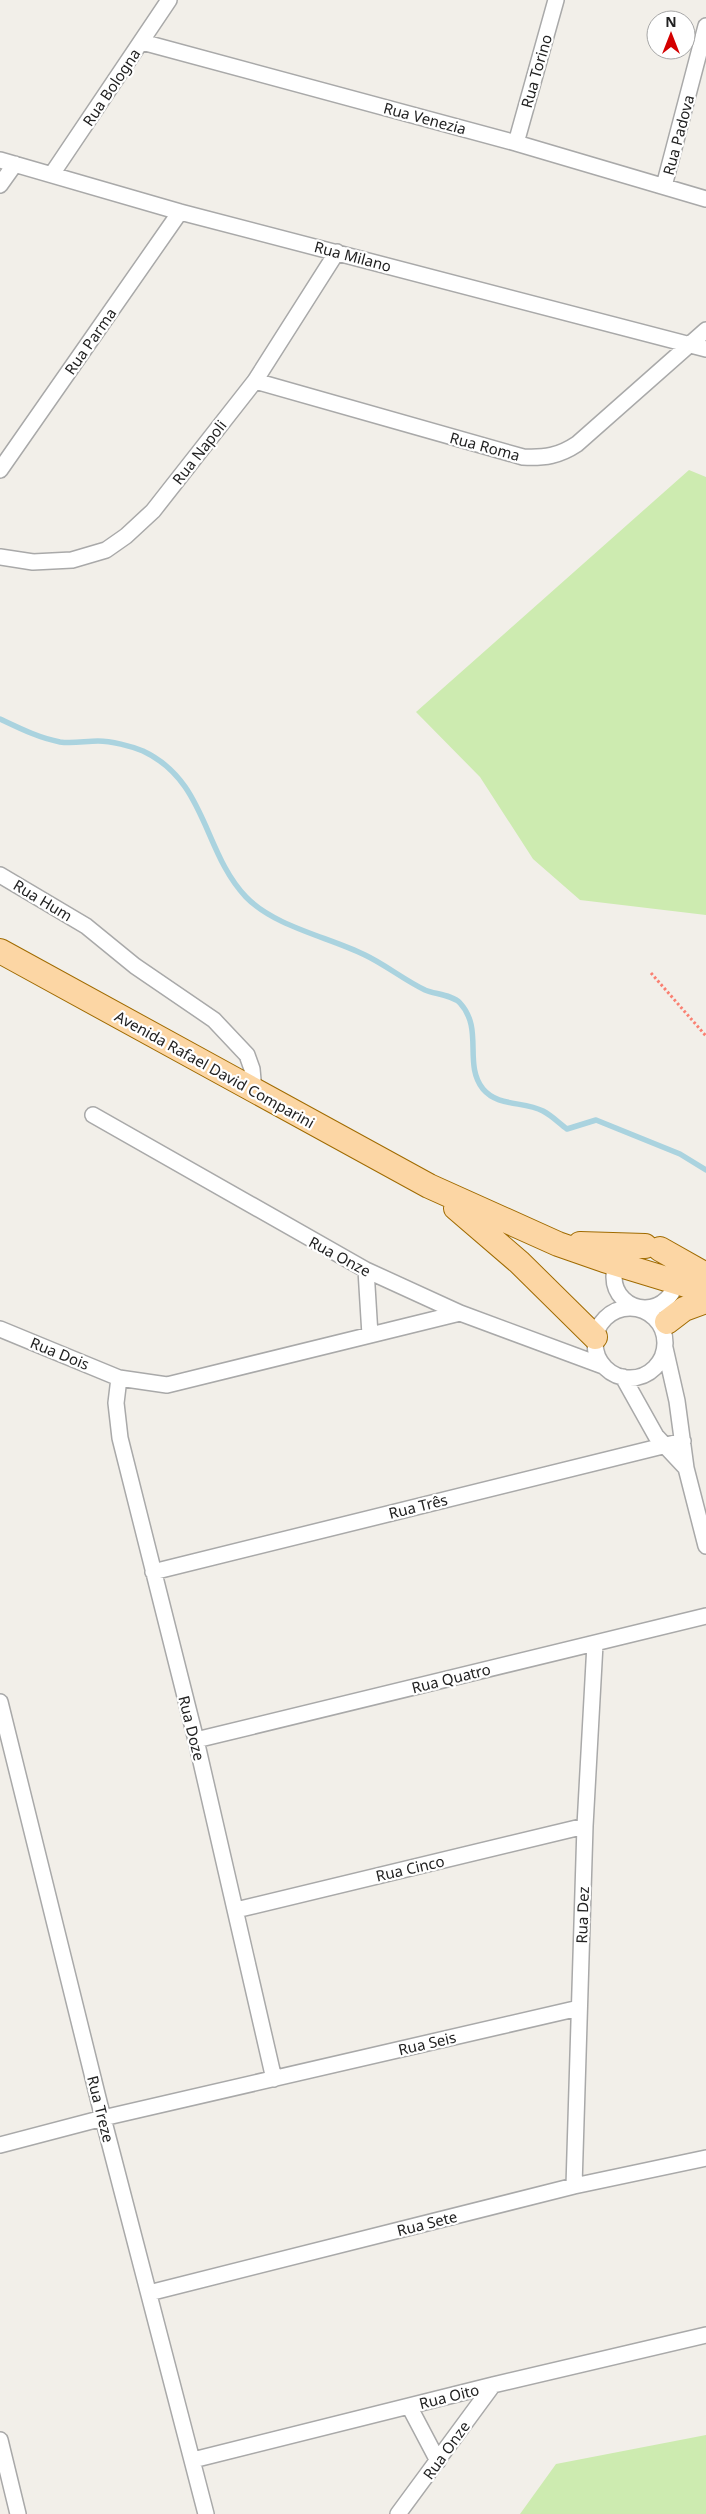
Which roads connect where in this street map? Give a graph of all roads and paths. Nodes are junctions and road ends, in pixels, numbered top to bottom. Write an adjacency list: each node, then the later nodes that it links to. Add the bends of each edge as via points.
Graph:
1 (169, 0): 4 (street, Rua Bologna)
2 (551, 1): 5 (street, Rua Torino)
3 (706, 26): 10 (street, Rua Padova)
4 (142, 42): 5 (street, Rua Venezia); 8 (street, Rua Bologna)
5 (516, 143): 10 (street, Rua Venezia)
6 (0, 160): 7 (street, Rua Milano)
7 (15, 164): 8 (street, Rua Milano); 9 (street)
8 (52, 174): 12 (street, Rua Milano)
9 (0, 185)
10 (664, 186): 11 (street, Rua Venezia)
11 (706, 199)
12 (180, 212): 13 (street, Rua Milano); 18 (street, Rua Parma)
13 (337, 252): 15 (street, Rua Milano); 17 (street, Rua Napoli)
14 (706, 330): 15 (street, Rua Roma)
15 (691, 344): 16 (street, Rua Milano); 17 (street, Rua Roma, via 577,444 554,456 539,458 524,457)
16 (706, 349)
17 (255, 381): 19 (street, Rua Napoli, via 153,511 106,550 72,560 33,562)
18 (0, 470)
19 (0, 557)
20 (0, 875): 24 (street, Rua Hum, via 86,926 135,966 214,1020 247,1056)
21 (0, 951): 24 (main road, Avenida Rafael David Comparini)
22 (651, 973): 23 (path)
23 (706, 1036)
24 (254, 1091): 26 (main road, Avenida Rafael David Comparini)
25 (92, 1115): 30 (street, Rua Onze)
26 (430, 1186): 27 (main road); 38 (main road)
27 (558, 1244): 28 (main road); 29 (main road)
28 (653, 1247): 29 (street, via 631,1249); 31 (main road); 32 (street, via 674,1264)
29 (617, 1264): 32 (main road); 33 (street, via 614,1277)
30 (366, 1270): 37 (street, Rua Onze); 40 (street)
31 (706, 1275)
32 (674, 1289): 34 (main road); 36 (street, via 656,1306); 41 (street)
33 (617, 1290): 36 (street, via 622,1298); 38 (street)
34 (706, 1291)
35 (706, 1301): 41 (main road, via 684,1309)
36 (638, 1308): 38 (street, via 620,1309); 41 (street, via 652,1315)
37 (460, 1312): 40 (street, Rua Dois); 42 (street, Rua Onze)
38 (600, 1328): 42 (street, via 596,1352)
39 (0, 1329): 44 (street, Rua Dois)
40 (370, 1335): 44 (street, Rua Dois, via 167,1386)
41 (666, 1335): 43 (street, via 660,1361 650,1372 638,1377); 45 (street)
42 (603, 1366): 43 (street)
43 (623, 1377): 46 (street)
44 (119, 1378): 49 (street, Rua Doze, via 116,1403 120,1438)
45 (683, 1441): 46 (street, Rua Três); 47 (street)
46 (663, 1446): 47 (street); 49 (street, Rua Três)
47 (686, 1468): 48 (street)
48 (706, 1546)
49 (153, 1572): 53 (street, Rua Doze)
50 (706, 1616): 51 (street, Rua Quatro)
51 (595, 1644): 53 (street, Rua Quatro); 54 (street, Rua Dez)
52 (0, 1702): 58 (street, Rua Treze)
53 (196, 1740): 55 (street, Rua Doze)
54 (585, 1826): 55 (street, Rua Cinco); 56 (street, Rua Dez)
55 (236, 1910): 57 (street, Rua Doze)
56 (579, 2008): 57 (street, Rua Seis); 61 (street, Rua Dez)
57 (274, 2079): 58 (street, Rua Seis)
58 (103, 2118): 59 (street, Rua Seis); 62 (street, Rua Treze)
59 (0, 2145)
60 (706, 2158): 61 (street, Rua Sete)
61 (574, 2186): 62 (street, Rua Sete)
62 (149, 2292): 67 (street, Rua Treze)
63 (706, 2335): 64 (street, Rua Oito)
64 (493, 2385): 65 (street, Rua Oito); 68 (street, Rua Onze)
65 (409, 2406): 67 (street, Rua Oito); 68 (street)
66 (0, 2440): 69 (street)
67 (193, 2460): 70 (street, Rua Treze)
68 (438, 2461): 71 (street, Rua Onze)
69 (18, 2514)
70 (206, 2514)
71 (398, 2514)

